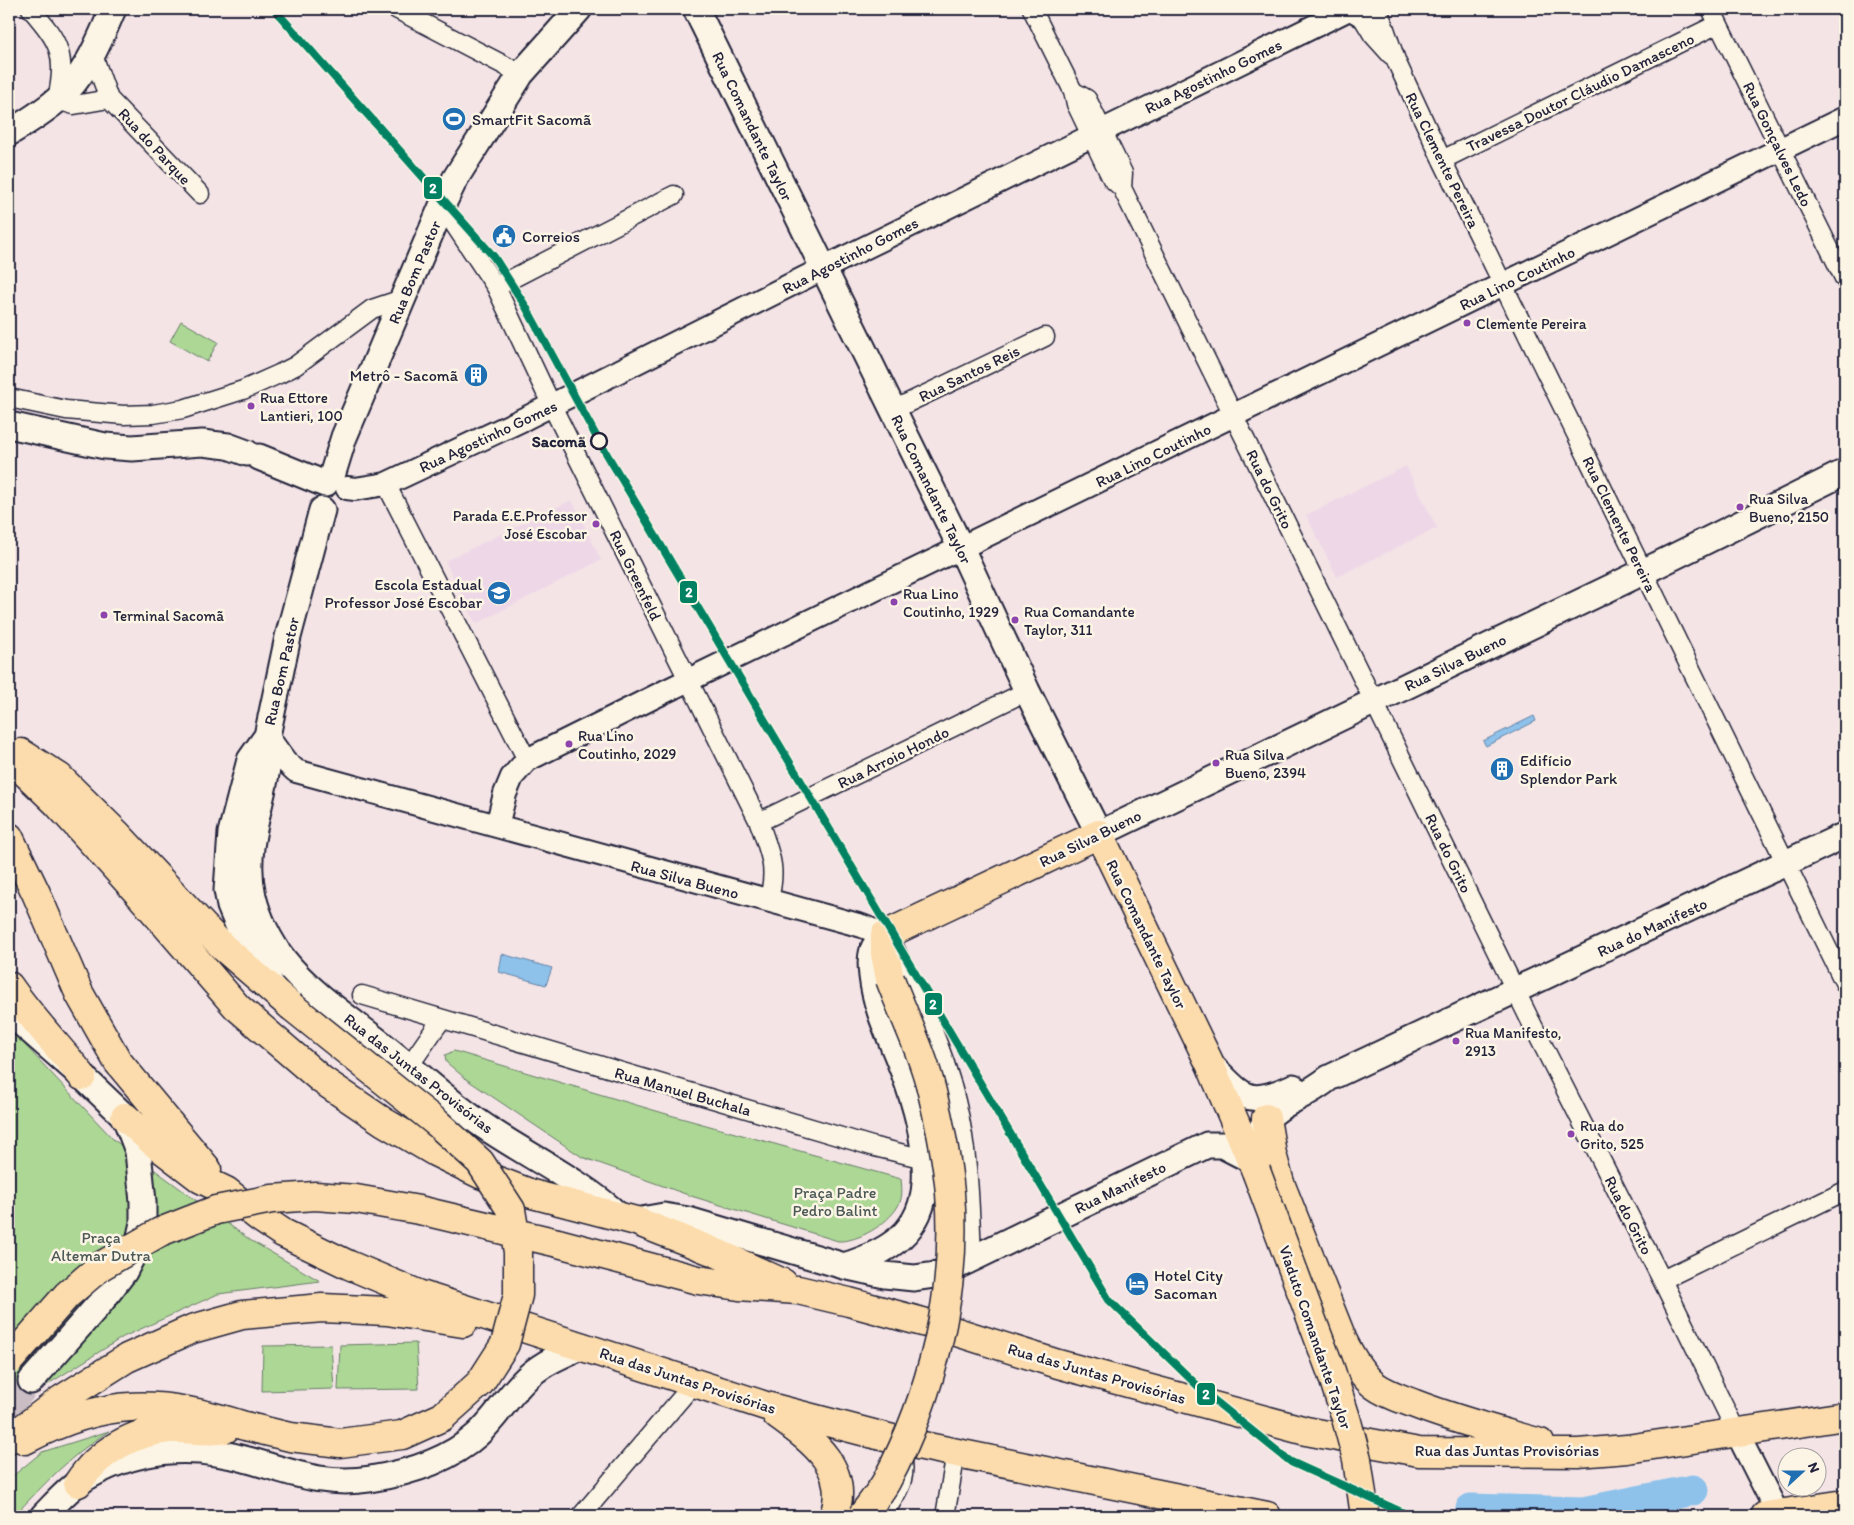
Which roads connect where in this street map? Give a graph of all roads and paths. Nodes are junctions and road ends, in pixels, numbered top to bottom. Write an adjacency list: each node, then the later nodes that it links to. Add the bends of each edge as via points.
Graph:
1 (31, 9): 12 (street, via 55,39 60,53)
2 (113, 9): 9 (main road)
3 (396, 9): 10 (street)
4 (579, 9): 10 (main road, Rua Bom Pastor)
5 (696, 9): 21 (main road, Rua Comandante Taylor)
6 (1032, 9): 14 (street, Rua do Grito, via 1073,91 1076,104)
7 (1364, 10): 14 (street, Rua Agostinho Gomes); 17 (street, Rua Clemente Pereira, via 1373,35 1397,63)
8 (1714, 16): 16 (street, Rua Gonçalves Ledo); 17 (street, Travessa Doutor Cláudio Damasceno)
9 (93, 55): 11 (street, Rua do Parque); 12 (main road)
10 (521, 74): 20 (main road, Rua Bom Pastor, via 454,180)
11 (109, 99): 12 (street, Rua do Parque, via 74,105); 18 (street, Rua do Parque)
12 (57, 100): 15 (main road)
13 (1845, 118): 16 (street, Rua Lino Coutinho)
14 (1096, 132): 21 (street, Rua Agostinho Gomes); 30 (street, Rua do Grito, via 1112,179 1122,188)
15 (10, 134)
16 (1782, 150): 22 (street, Rua Gonçalves Ledo); 23 (street, Rua Lino Coutinho)
17 (1442, 160): 23 (street, Rua Clemente Pereira)
18 (200, 194)
19 (674, 195): 24 (street)
20 (442, 206): 24 (street, Rua Greenfeld); 25 (main road, Rua Bom Pastor)
21 (823, 268): 28 (street, Rua Agostinho Gomes); 29 (main road, Rua Comandante Taylor)
22 (1845, 280)
23 (1503, 284): 30 (street, Rua Lino Coutinho); 37 (street, Rua Clemente Pereira)
24 (496, 287): 28 (street, Rua Greenfeld)
25 (402, 299): 27 (street, via 372,309 295,366 279,374 243,390 182,409 124,415 66,410); 33 (main road, Rua Bom Pastor, via 344,437)
26 (1044, 337): 29 (street, Rua Santos Reis)
27 (9, 398)
28 (552, 406): 34 (street, Rua Agostinho Gomes); 38 (street, Rua Greenfeld)
29 (893, 410): 36 (main road, Rua Comandante Taylor)
30 (1233, 415): 36 (street, Rua Lino Coutinho); 40 (street, Rua do Grito)
31 (10, 425): 33 (main road, via 105,446 132,448 202,443 228,446)
32 (1845, 472): 37 (main road, Rua Silva Bueno)
33 (334, 483): 34 (street, Rua Agostinho Gomes, via 355,489)
34 (386, 484): 44 (street)
35 (322, 510): 41 (main road, Rua Bom Pastor)
36 (961, 548): 38 (street, Rua Lino Coutinho); 39 (main road, Rua Comandante Taylor)
37 (1643, 572): 40 (main road, Rua Silva Bueno); 52 (street, Rua Clemente Pereira)
38 (688, 680): 44 (street, Rua Lino Coutinho); 47 (street, Rua Greenfeld)
39 (1027, 691): 47 (street, Rua Arroio Hondo); 49 (main road, Rua Comandante Taylor)
40 (1374, 700): 49 (main road, Rua Silva Bueno); 57 (street, Rua do Grito)
41 (266, 736): 45 (street); 46 (main road, Rua das Juntas Provisórias, via 268,761); 59 (main road, Rua Bom Pastor, via 250,760 231,833 227,890 232,912 247,947)
42 (9, 746): 59 (main road, via 59,777 223,947)
43 (9, 757): 72 (main road, via 58,804 238,1007 322,1080 384,1122 480,1174 532,1194)
44 (527, 760): 48 (street, Rua Lino Coutinho, via 512,777)
45 (296, 772): 46 (street, via 271,784); 48 (street, Rua Silva Bueno)
46 (261, 793): 63 (main road, Rua das Juntas Provisórias, via 249,869 254,897 273,944 316,992)
47 (759, 822): 53 (street, Rua Greenfeld, via 772,858 773,884)
48 (498, 826): 53 (street, Rua Silva Bueno)
49 (1099, 834): 54 (main road, Rua Silva Bueno); 62 (main road, Rua Comandante Taylor)
50 (1845, 835): 52 (main road)
51 (9, 837): 70 (main road, via 79,993 118,1062)
52 (1787, 863): 55 (street, Rua Clemente Pereira); 57 (main road, Rua do Manifesto)
53 (768, 902): 54 (street, Rua Silva Bueno, via 874,929)
54 (885, 935): 68 (main road, via 873,949 874,990 882,1021 916,1110); 73 (street, via 894,946 923,1010 956,1101 970,1186); 96 (main road, bridge, via 890,979 932,1091 944,1150 950,1194 950,1260 936,1354 909,1434 885,1483)
55 (1845, 984)
56 (9, 986): 64 (main road)
57 (1516, 992): 65 (main road); 75 (street, Rua do Grito)
58 (362, 995): 61 (street, Rua Manuel Buchala)
59 (285, 1000): 84 (main road, bridge, via 437,1123 480,1162 511,1210 518,1252 518,1295 505,1344 480,1383 442,1417 402,1435 340,1444)
60 (9, 1012): 64 (main road)
61 (441, 1020): 63 (street); 68 (street, Rua Manuel Buchala, via 875,1148)
62 (1210, 1064): 65 (main road, via 1244,1095 1254,1098 1264,1098 1313,1080); 69 (main road, Rua Comandante Taylor)
63 (409, 1066): 72 (main road, Rua das Juntas Provisórias, via 472,1118)
64 (82, 1076): 66 (main road)
65 (1330, 1078): 67 (main road)
66 (125, 1118): 70 (main road, via 201,1179); 80 (main road, via 138,1151 143,1223 138,1245 124,1272 101,1302)
67 (1266, 1118): 69 (main road, via 1255,1142); 90 (main road, via 1280,1183 1343,1341 1364,1375 1375,1386 1394,1396 1449,1417)
68 (925, 1159): 74 (main road, via 923,1204 914,1223 898,1240 880,1252)
69 (1255, 1166): 73 (main road, Rua Manifesto, via 1222,1145 1207,1145); 100 (main road, Viaduto Comandante Taylor, bridge, via 1346,1418 1357,1459)
70 (226, 1190): 77 (main road, via 283,1233 350,1265 418,1294)
71 (1845, 1190): 75 (street)
72 (628, 1218): 74 (main road, via 664,1216 688,1220); 76 (main road, Rua das Juntas Provisórias)
73 (972, 1259): 74 (main road, Rua Manifesto, via 935,1275 914,1278)
74 (844, 1266)
75 (1662, 1280): 87 (street, Rua do Grito)
76 (798, 1290): 79 (main road, Rua das Juntas Provisórias, bridge, via 698,1280 419,1210 356,1199 315,1196 272,1198 216,1210 160,1232 101,1266 67,1295); 90 (main road, Rua das Juntas Provisórias, via 1306,1431 1419,1452)
77 (549, 1336): 78 (main road, Rua das Juntas Provisórias); 85 (main road, via 387,1311 322,1308 242,1315 192,1329 127,1358 62,1399)
78 (582, 1346): 81 (main road, Rua das Juntas Provisórias); 91 (main road, via 555,1358 528,1376 498,1413 462,1447 407,1472 354,1481 331,1481 223,1453 179,1449 155,1451 115,1464)
79 (9, 1361)
80 (31, 1381)
81 (695, 1382): 82 (main road, Rua das Juntas Provisórias); 94 (street)
82 (766, 1406): 86 (main road, Rua das Juntas Provisórias); 95 (main road, via 811,1440 825,1456 837,1484)
83 (1845, 1416): 87 (main road, Rua das Juntas Provisórias)
84 (241, 1424): 88 (main road, via 170,1407 132,1406 105,1409 68,1421); 91 (main road, via 214,1431 170,1429 127,1441 93,1462)
85 (9, 1439)
86 (900, 1441): 89 (main road, Rua das Juntas Provisórias); 97 (street, via 904,1478)
87 (1742, 1442): 90 (main road, Rua das Juntas Provisórias); 101 (street, Rua do Grito, via 1765,1487)
88 (9, 1449)
89 (956, 1453): 98 (street); 99 (main road, Rua das Juntas Provisórias)
90 (1578, 1453)
91 (78, 1483): 93 (main road)
92 (1845, 1504): 101 (main road)
93 (43, 1516)
94 (581, 1516)
95 (834, 1516)
96 (862, 1516)
97 (882, 1516)
98 (945, 1516)
99 (1267, 1516)
100 (1365, 1516)
101 (1774, 1516)

